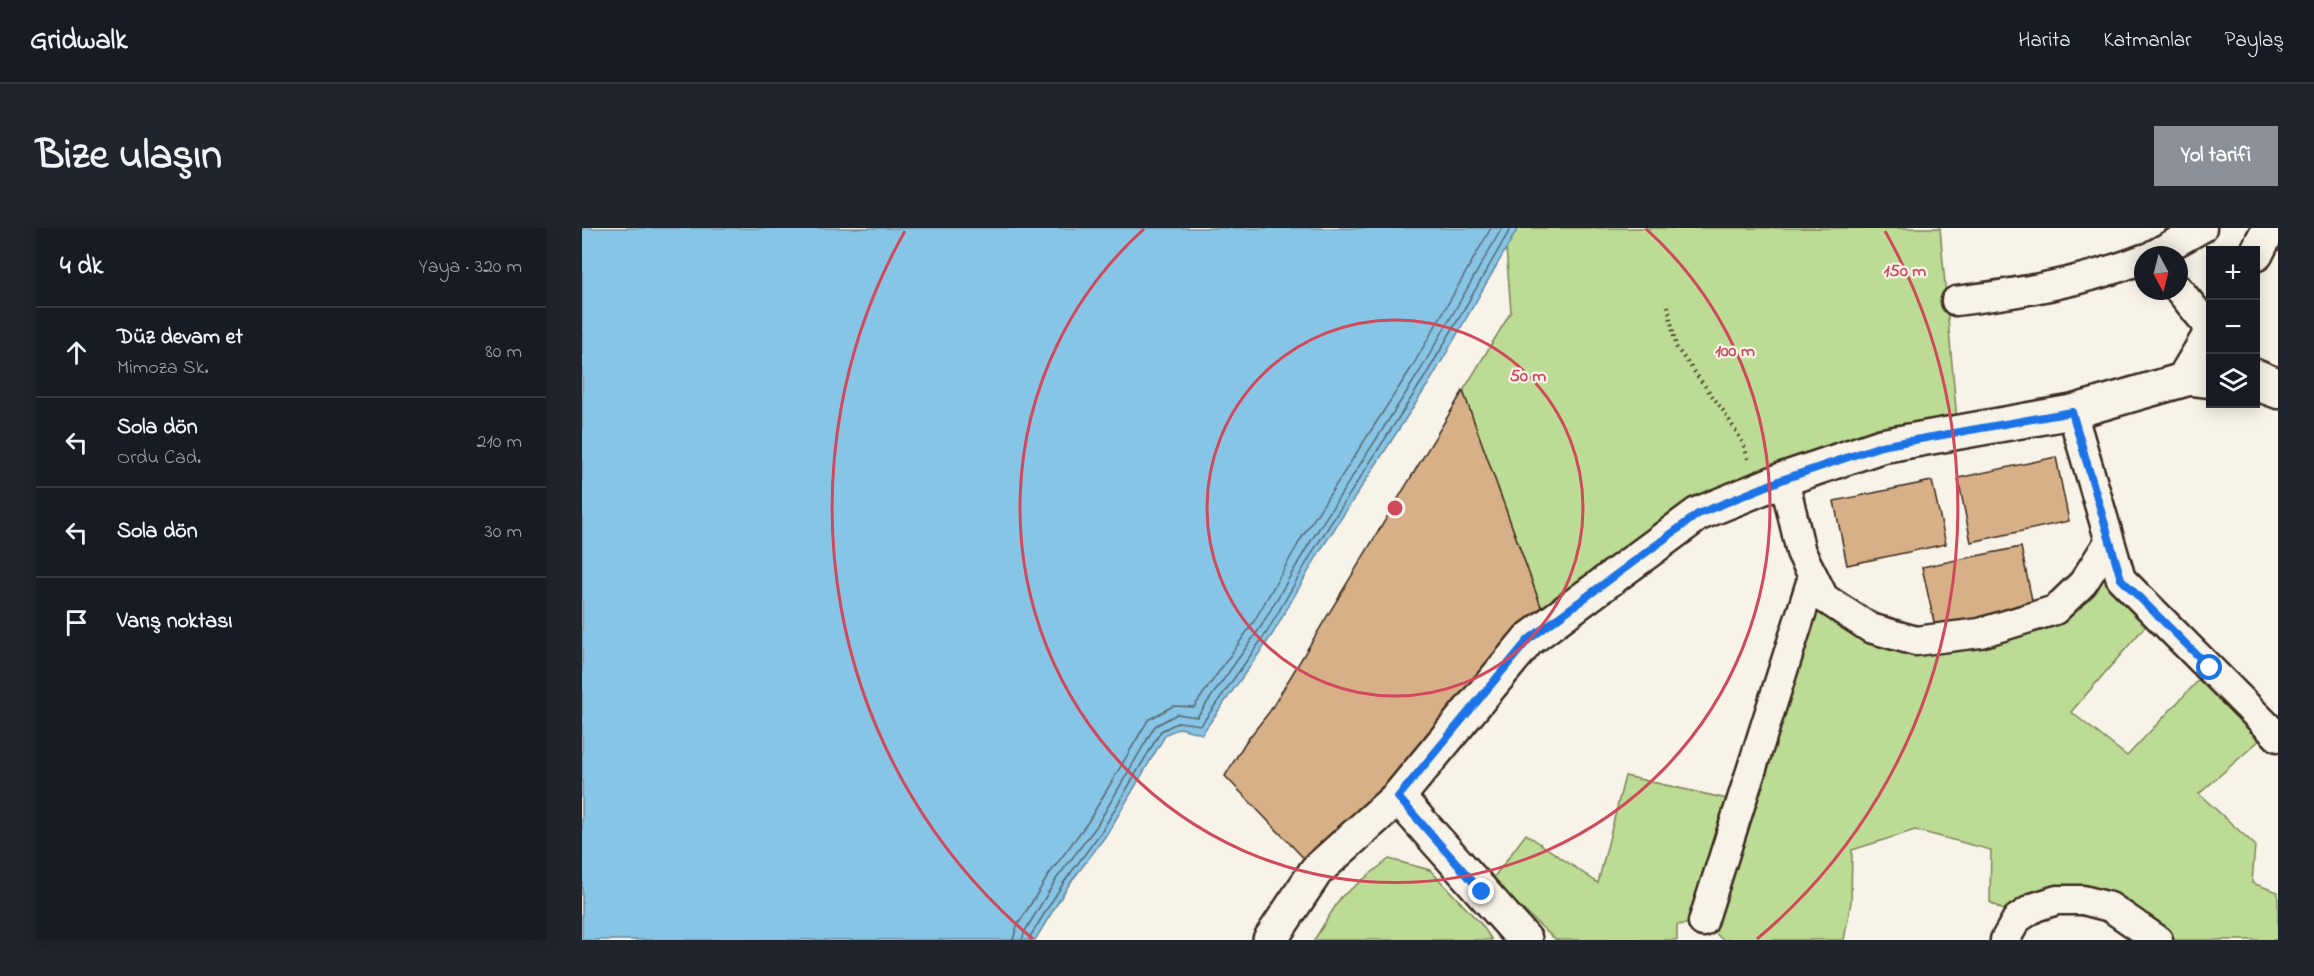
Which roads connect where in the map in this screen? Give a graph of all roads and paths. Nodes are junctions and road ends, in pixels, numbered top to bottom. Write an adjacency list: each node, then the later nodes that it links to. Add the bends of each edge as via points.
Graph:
1 (2202, 228): 3 (street)
2 (2269, 228): 4 (main road)
3 (2169, 246)
4 (2260, 246)
5 (2134, 263): 7 (street, via 2078,280)
6 (2185, 300): 9 (street)
7 (1956, 301)
8 (1668, 306): 17 (path, via 1676,347 1725,413)
9 (2206, 335)
10 (2206, 350): 13 (main road)
11 (2260, 368): 12 (lane)
12 (2278, 375)
13 (2197, 382): 16 (main road)
14 (2260, 387): 15 (street)
15 (2278, 393)
16 (2072, 412): 17 (main road, via 1881,446); 18 (street)
17 (1770, 485): 19 (street); 21 (main road, via 1698,514 1528,640)
18 (2109, 542): 19 (street, via 2083,583 2055,610 1980,633 1927,640 1916,641 1870,628 1824,598); 20 (street, via 2121,579)
19 (1813, 576): 22 (street)
20 (2278, 737)
21 (1398, 797): 23 (main road, via 1316,871); 24 (main road)
22 (1703, 922)
23 (1270, 940)
24 (1525, 940)
25 (2005, 940): 26 (street, via 2017,919 2035,907 2057,900 2083,900 2110,908)
26 (2158, 940)

